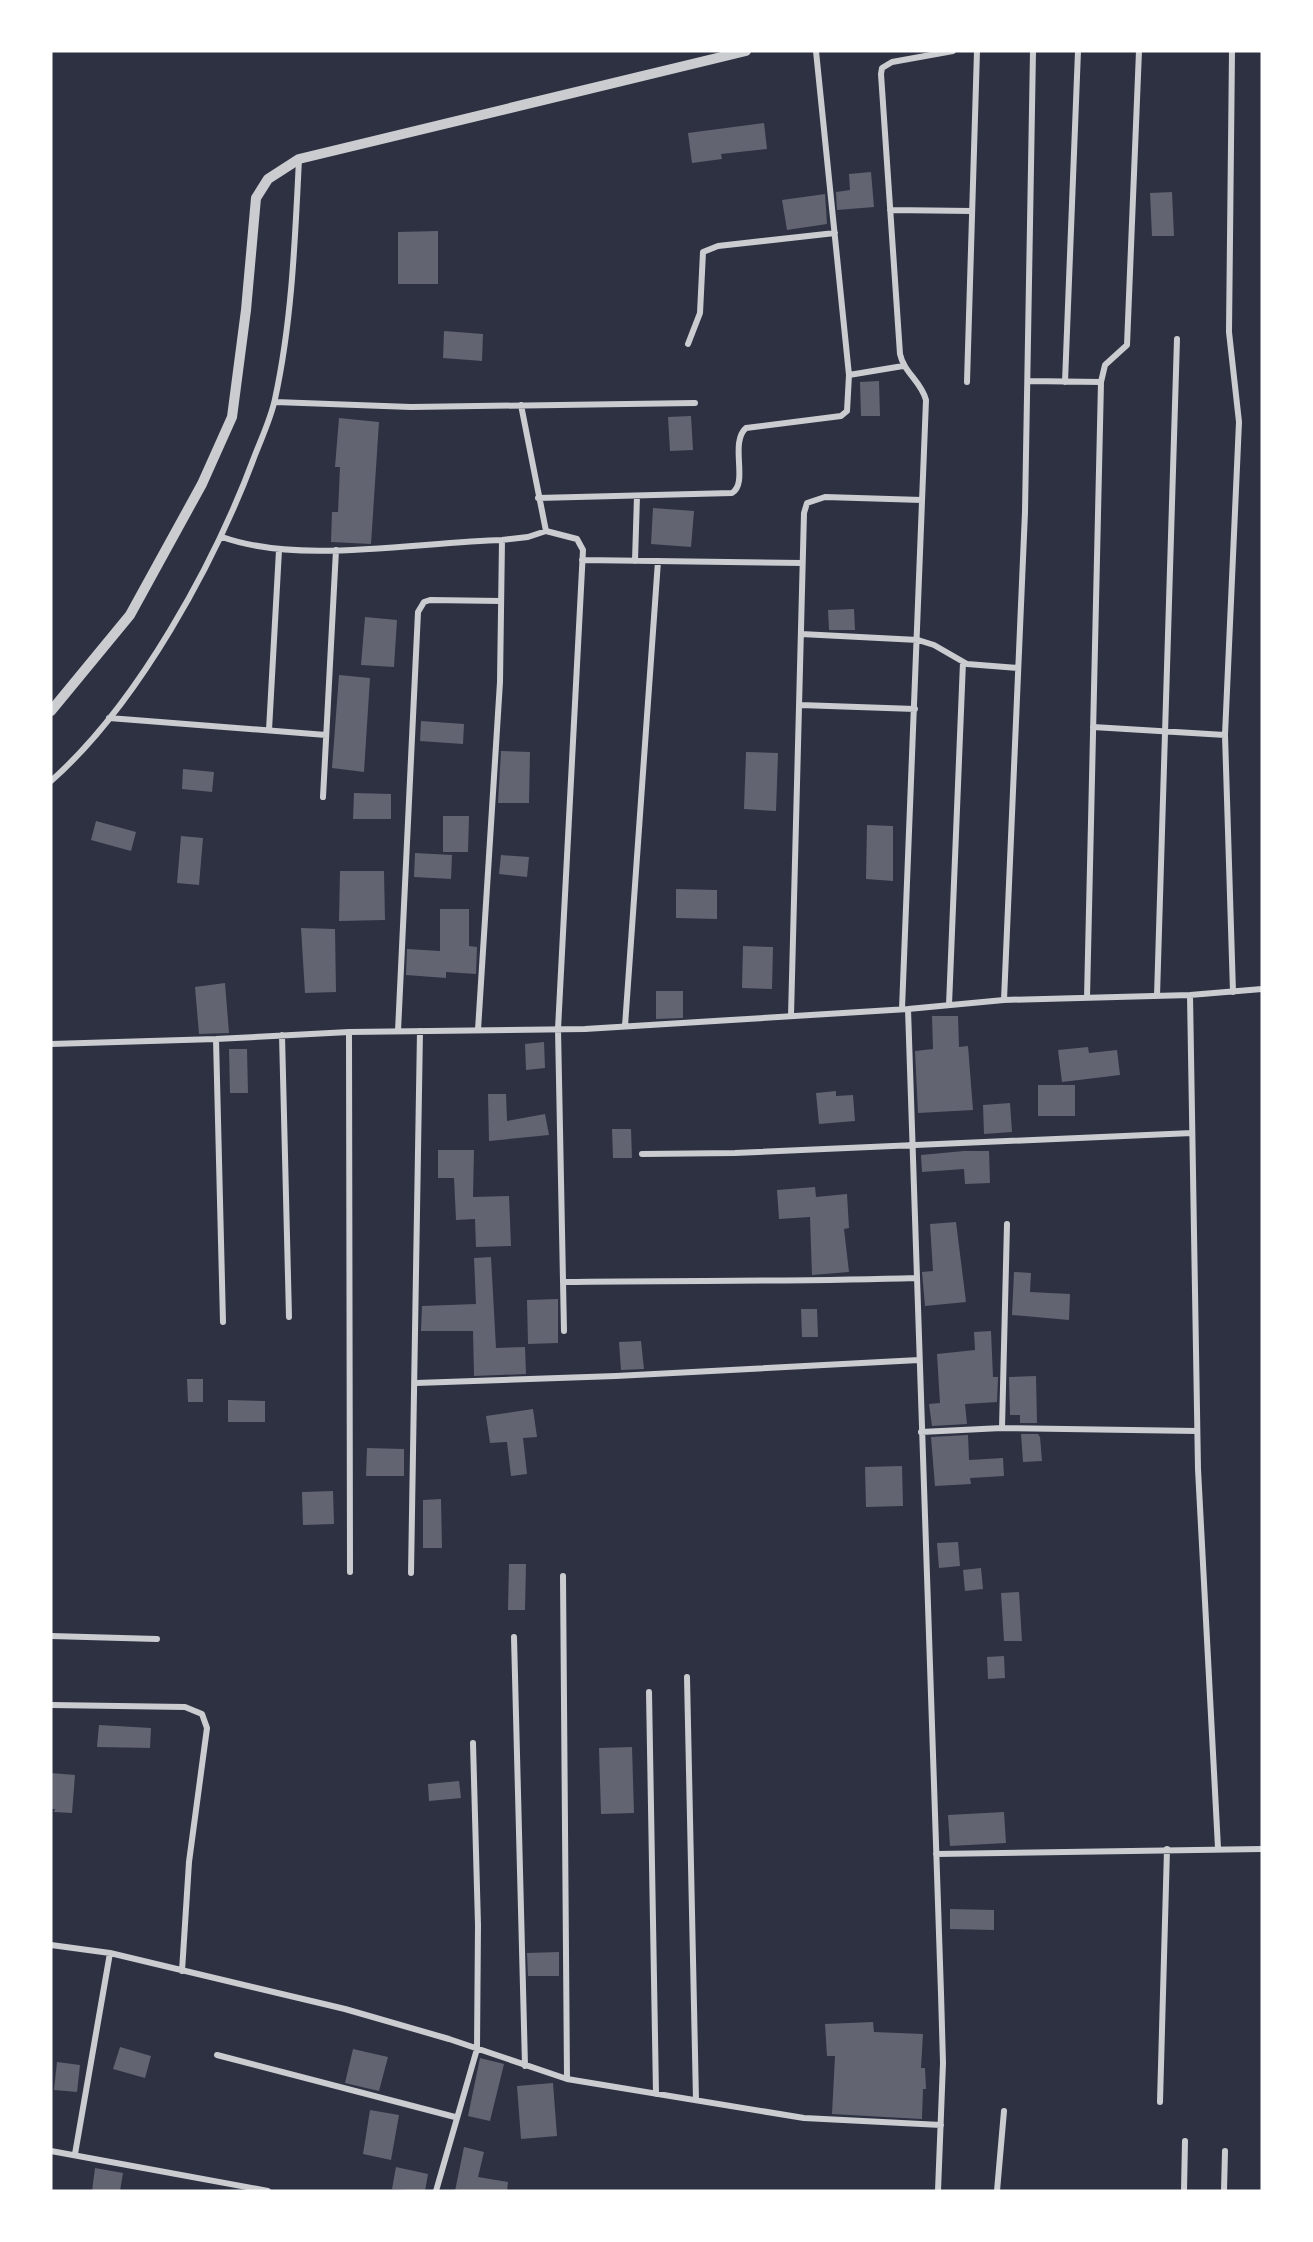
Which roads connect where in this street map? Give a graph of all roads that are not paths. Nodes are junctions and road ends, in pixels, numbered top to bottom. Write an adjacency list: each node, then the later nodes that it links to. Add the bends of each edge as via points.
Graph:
1 (746, 51): 9 (street)
2 (816, 51): 12 (street)
3 (953, 51): 10 (street, via 892,62 882,68)
4 (977, 51): 11 (street)
5 (1033, 51): 17 (street)
6 (1078, 51): 19 (street)
7 (1139, 51): 20 (street, via 1129,336 1123,351 1105,365)
8 (1232, 51): 49 (street, via 1229,332 1239,422)
9 (300, 159): 21 (street, via 288,322); 43 (street, via 268,179 256,198 232,417 202,484 130,615)
10 (890, 210): 11 (street); 15 (street)
11 (972, 211): 18 (street)
12 (834, 232): 14 (street, via 718,246 703,252 700,313); 16 (street)
13 (1177, 339): 47 (street)
14 (688, 344)
15 (903, 366): 16 (street); 26 (street, via 923,390 926,400)
16 (849, 375): 24 (street, via 847,411 841,416 753,426 741,432 739,485 732,493)
17 (1028, 381): 19 (street); 40 (street)
18 (967, 382)
19 (1065, 382): 20 (street)
20 (1101, 382): 45 (street)
21 (275, 402): 23 (street, via 369,407); 28 (street)
22 (695, 403): 23 (street)
23 (521, 405): 25 (street)
24 (637, 496): 25 (street); 33 (street)
25 (538, 498): 27 (street)
26 (922, 500): 35 (street, via 814,499 807,503 804,513); 38 (street)
27 (546, 531): 29 (street); 32 (street, via 578,539)
28 (222, 537): 30 (street); 44 (street, via 149,663)
29 (502, 540): 31 (street); 36 (street)
30 (279, 550): 31 (street); 46 (street)
31 (336, 550): 48 (street)
32 (582, 560): 33 (street); 62 (street)
33 (634, 561): 34 (street)
34 (658, 561): 35 (street); 61 (street)
35 (802, 563): 37 (street)
36 (501, 601): 63 (street, via 500,682); 64 (street, via 430,600 418,612)
37 (801, 634): 38 (street); 41 (street)
38 (918, 640): 39 (street); 42 (street)
39 (963, 662): 40 (street); 58 (street)
40 (1018, 668): 57 (street)
41 (800, 705): 42 (street); 60 (street)
42 (915, 709): 59 (street)
43 (51, 711)
44 (109, 718): 46 (street); 50 (street)
45 (1093, 727): 47 (street); 56 (street)
46 (269, 730): 48 (street)
47 (1166, 731): 49 (street); 55 (street)
48 (326, 735): 51 (street)
49 (1225, 735): 53 (street)
50 (51, 781)
51 (323, 797)
52 (1262, 989): 53 (street)
53 (1233, 992): 54 (street)
54 (1190, 995): 55 (street); 70 (street)
55 (1157, 996): 56 (street)
56 (1087, 998): 57 (street)
57 (1004, 1000): 58 (street)
58 (949, 1005): 59 (street)
59 (905, 1009): 60 (street); 71 (street)
60 (791, 1016): 61 (street)
61 (625, 1026): 62 (street)
62 (558, 1029): 63 (street); 75 (street)
63 (478, 1030): 65 (street)
64 (398, 1031): 65 (street); 66 (street)
65 (420, 1031): 80 (street)
66 (349, 1032): 67 (street); 84 (street)
67 (282, 1035): 68 (street); 76 (street)
68 (216, 1039): 69 (street); 77 (street)
69 (51, 1044)
70 (1192, 1133): 71 (street); 82 (street)
71 (912, 1144): 72 (street); 74 (street)
72 (642, 1154)
73 (1007, 1224): 81 (street)
74 (916, 1278): 75 (street); 79 (street)
75 (562, 1282): 78 (street)
76 (289, 1317)
77 (223, 1322)
78 (564, 1332)
79 (919, 1360): 80 (street); 83 (street)
80 (416, 1383): 85 (street)
81 (1002, 1428): 82 (street); 83 (street)
82 (1197, 1431): 94 (street)
83 (921, 1432): 97 (street)
84 (350, 1572)
85 (411, 1573)
86 (563, 1576): 104 (street)
87 (51, 1636): 89 (street)
88 (514, 1637): 103 (street)
89 (157, 1639)
90 (687, 1677): 106 (street)
91 (649, 1692): 105 (street)
92 (51, 1705): 100 (street, via 185,1707 202,1714 207,1728 189,1862)
93 (473, 1743): 101 (street)
94 (1218, 1848): 95 (street); 96 (street)
95 (1167, 1849): 97 (street); 107 (street)
96 (1262, 1849)
97 (936, 1854): 110 (street, via 943,2063)
98 (51, 1945): 99 (street)
99 (111, 1953): 100 (street); 114 (street)
100 (182, 1971): 101 (street, via 345,2009)
101 (477, 2049): 103 (street); 109 (street)
102 (217, 2055): 109 (street)
103 (525, 2066): 104 (street)
104 (567, 2079): 105 (street)
105 (656, 2094): 106 (street)
106 (696, 2100): 110 (street, via 804,2118)
107 (1160, 2102)
108 (1004, 2112): 118 (street)
109 (455, 2117): 116 (street)
110 (941, 2125): 117 (street)
111 (1185, 2141): 119 (street)
112 (51, 2151): 114 (street)
113 (1225, 2151): 120 (street)
114 (75, 2154): 115 (street)
115 (268, 2191)
116 (436, 2191)
117 (938, 2191)
118 (997, 2191)
119 (1184, 2191)
120 (1224, 2191)

